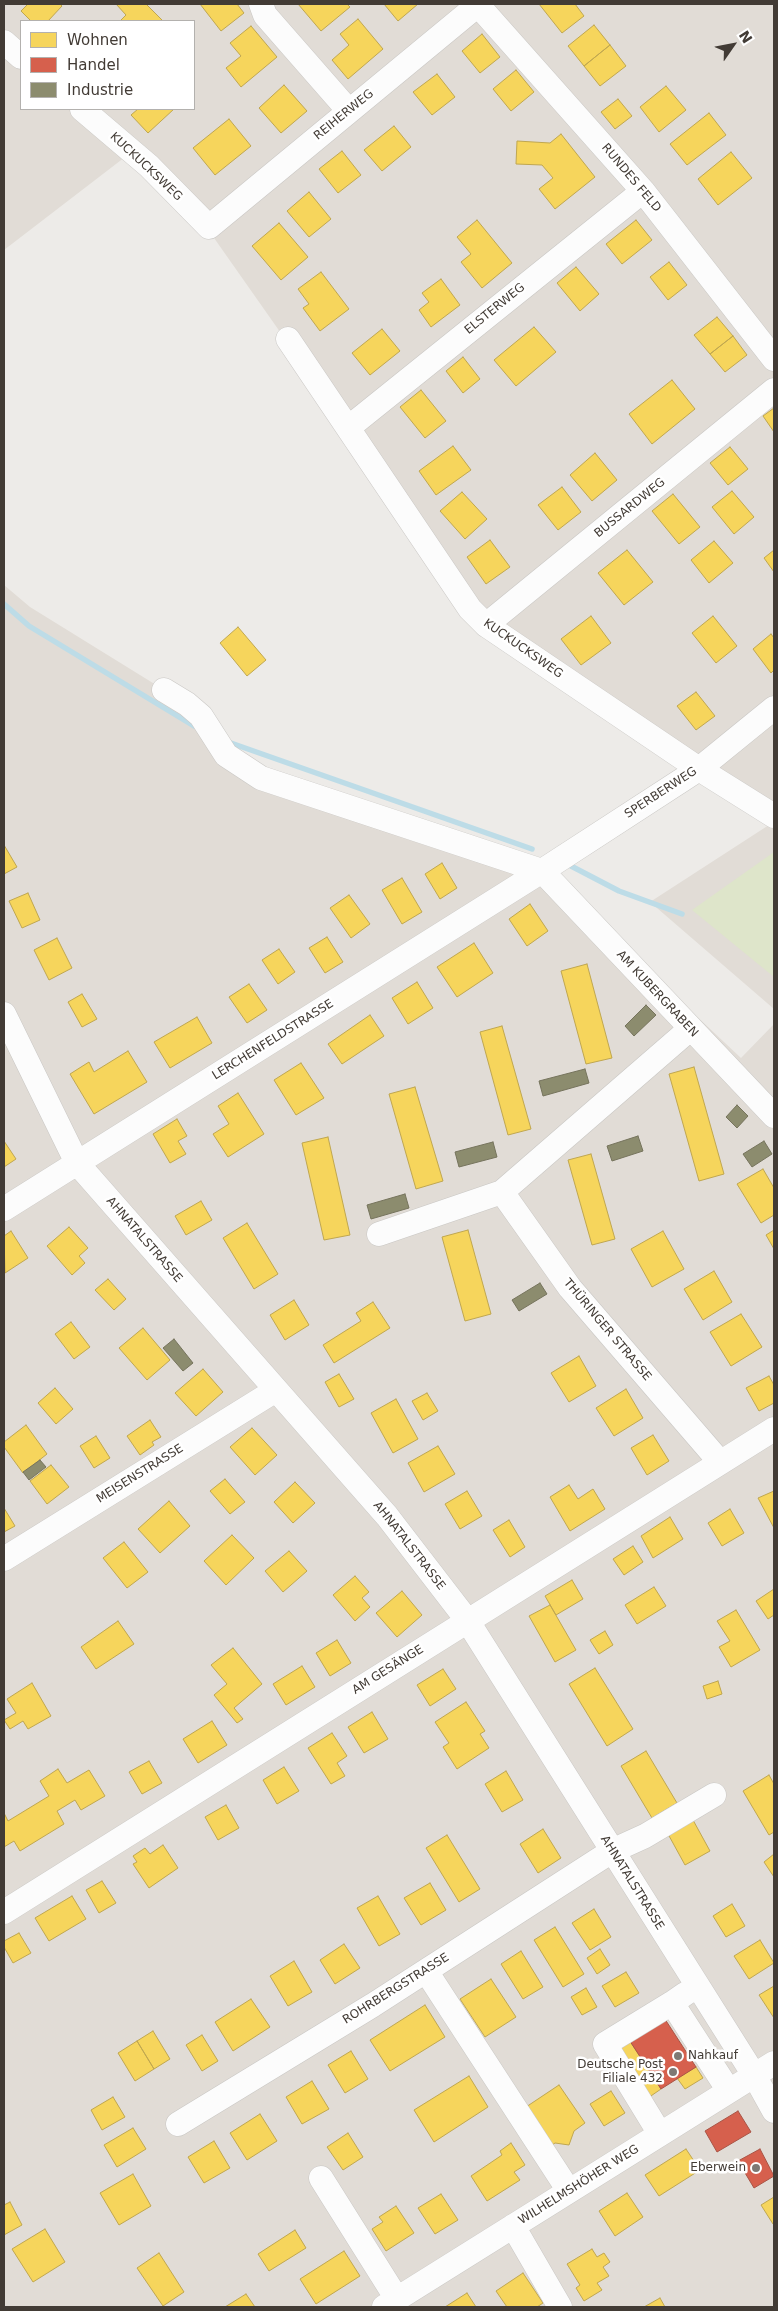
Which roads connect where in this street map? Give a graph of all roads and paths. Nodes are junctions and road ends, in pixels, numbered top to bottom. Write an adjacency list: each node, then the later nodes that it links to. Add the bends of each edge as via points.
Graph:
1 (261, 4): 6 (street, via 265,15)
2 (478, 4): 6 (street, REIHERWEG); 7 (street, RUNDES FELD)
3 (4, 42): 4 (street)
4 (20, 56)
5 (83, 110): 8 (street, KUCKUCKSWEG, via 149,166)
6 (349, 111): 8 (street, REIHERWEG)
7 (643, 191): 10 (street, RUNDES FELD); 12 (street, ELSTERWEG)
8 (209, 226)
9 (288, 339): 12 (street, KUCKUCKSWEG)
10 (774, 359)
11 (774, 390): 13 (street, BUSSARDWEG)
12 (348, 428): 13 (street, KUCKUCKSWEG, via 470,610)
13 (486, 625): 16 (street, KUCKUCKSWEG)
14 (164, 690): 18 (street, via 201,716 226,755 261,778)
15 (774, 708): 16 (street, SPERBERWEG)
16 (699, 769): 17 (street, KUCKUCKSWEG); 18 (street, SPERBERWEG)
17 (774, 816)
18 (542, 871): 20 (street, AM KUBERGRABEN); 22 (street, LERCHENFELDSTRASSE)
19 (4, 1014): 22 (street, AHNATALSTRASSE)
20 (690, 1029): 21 (street, AM KUBERGRABEN); 23 (street)
21 (774, 1116)
22 (77, 1164): 24 (street, LERCHENFELDSTRASSE); 26 (street, AHNATALSTRASSE)
23 (502, 1192): 25 (street); 28 (street, THÜRINGER STRASSE, via 570,1288)
24 (4, 1209)
25 (379, 1234)
26 (276, 1390): 29 (street, MEISENSTRASSE); 30 (street, AHNATALSTRASSE, via 387,1516)
27 (774, 1429): 28 (street, AM GESÄNGE)
28 (720, 1462): 30 (street, AM GESÄNGE)
29 (4, 1559)
30 (467, 1620): 32 (street, AHNATALSTRASSE); 33 (street, AM GESÄNGE)
31 (714, 1795): 32 (street, ROHRBERGSTRASSE)
32 (612, 1852): 34 (street, ROHRBERGSTRASSE); 35 (street, AHNATALSTRASSE)
33 (4, 1912)
34 (426, 1971): 41 (street, ROHRBERGSTRASSE); 44 (street)
35 (697, 1986): 36 (street); 38 (street, AHNATALSTRASSE)
36 (672, 2002): 39 (street); 42 (street, via 605,2044)
37 (774, 2063): 38 (street, WILHELMSHÖHER WEG)
38 (754, 2075): 39 (street, WILHELMSHÖHER WEG); 40 (street, AHNATALSTRASSE)
39 (729, 2091): 42 (street, WILHELMSHÖHER WEG)
40 (774, 2111)
41 (178, 2124)
42 (660, 2134): 44 (street, WILHELMSHÖHER WEG)
43 (321, 2178): 46 (street)
44 (569, 2191): 45 (street, WILHELMSHÖHER WEG)
45 (514, 2226): 46 (street, WILHELMSHÖHER WEG); 47 (street)
46 (390, 2303)
47 (560, 2307)

